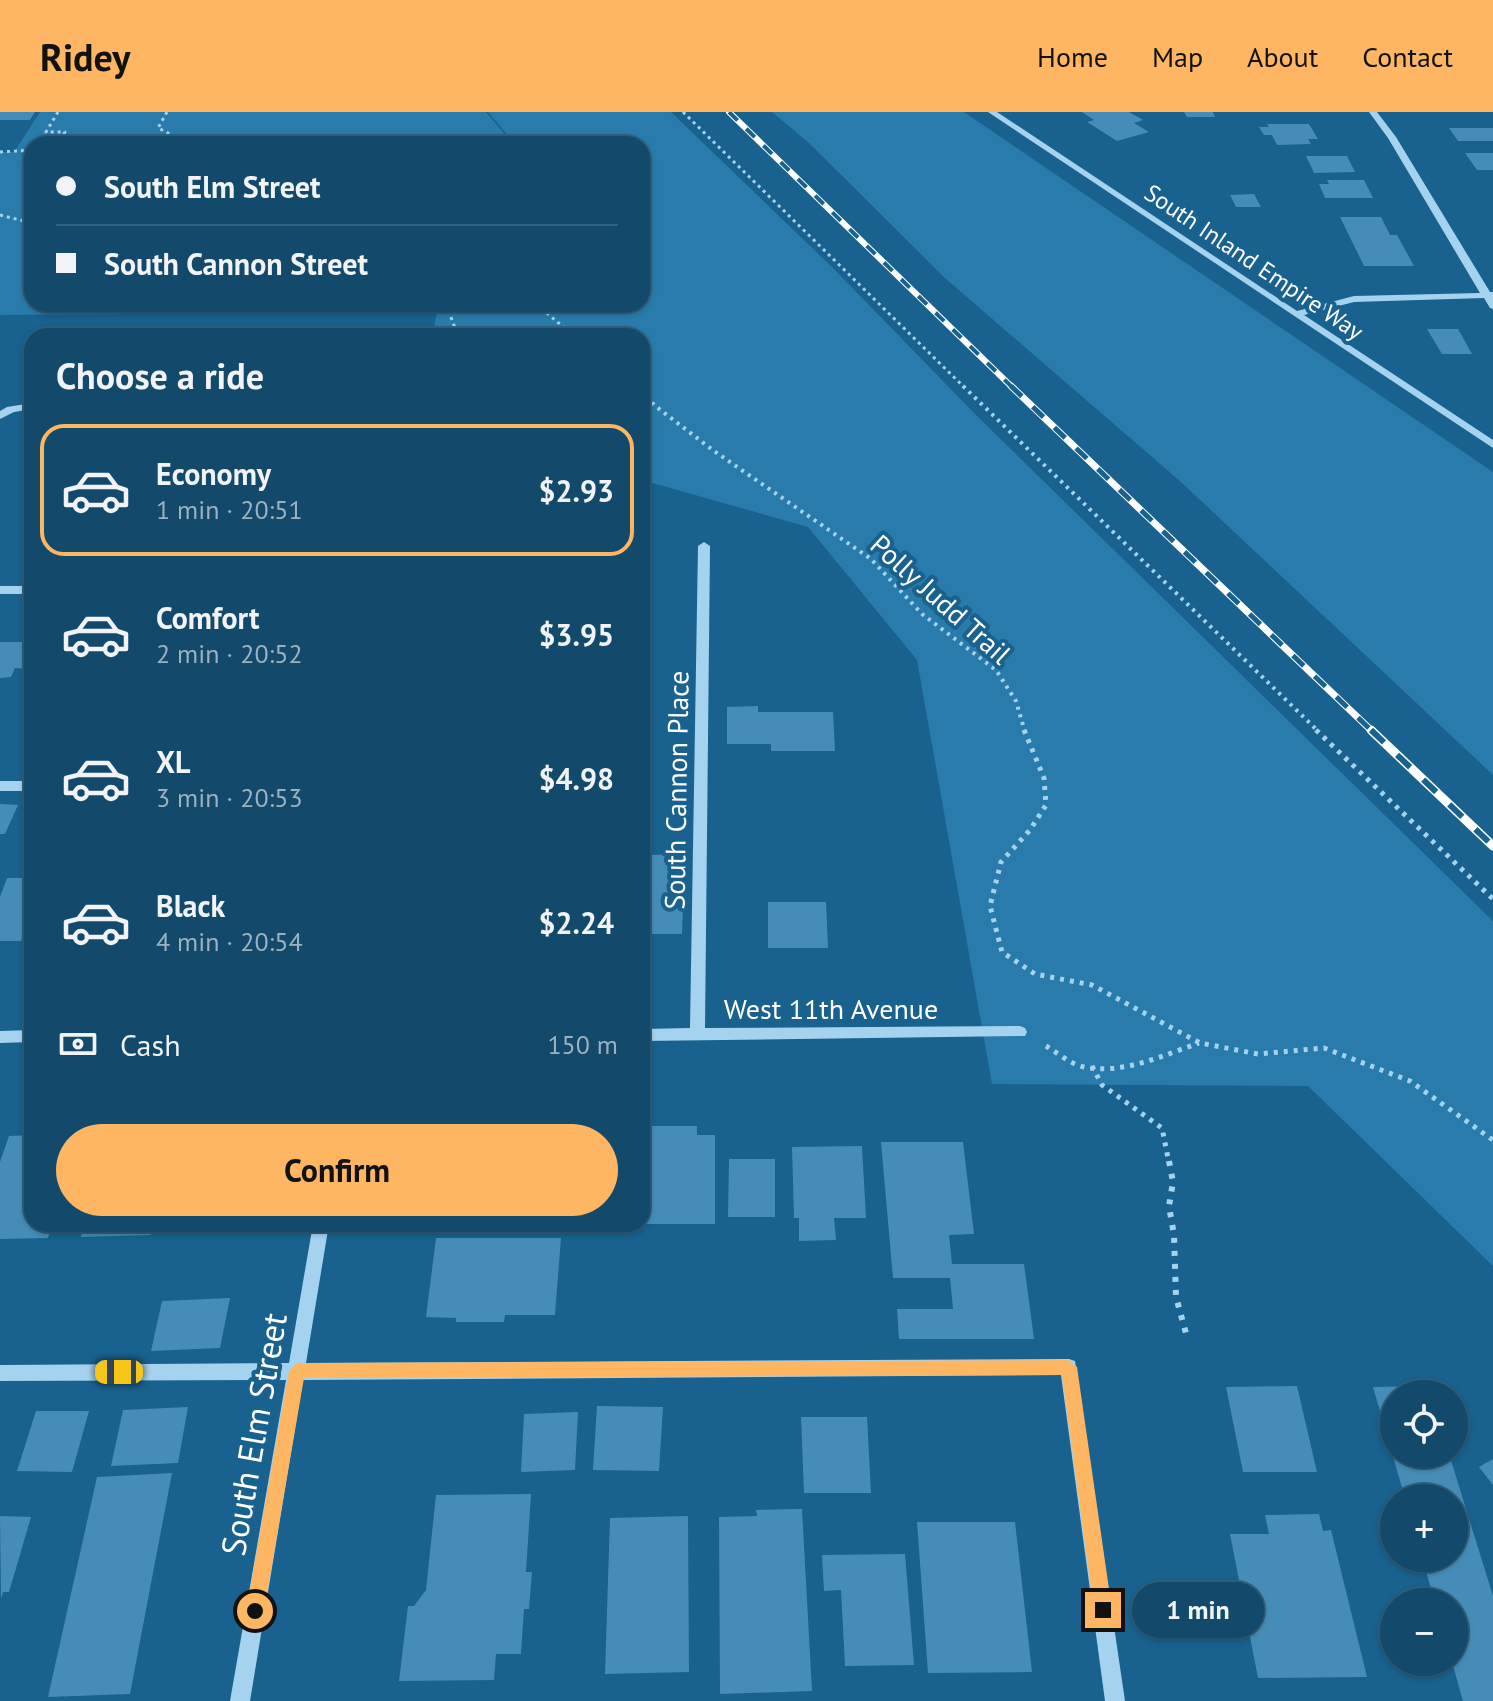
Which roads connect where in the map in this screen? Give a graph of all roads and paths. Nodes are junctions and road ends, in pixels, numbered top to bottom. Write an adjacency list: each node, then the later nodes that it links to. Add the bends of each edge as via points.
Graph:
1 (58, 112): 6 (path, via 46,132 65,132)
2 (167, 112): 7 (path, via 158,128)
3 (683, 112): 28 (path)
4 (992, 112): 15 (street, South Inland Empire Way)
5 (1373, 112): 12 (street)
6 (63, 136)
7 (174, 136)
8 (0, 152): 9 (path)
9 (24, 152)
10 (0, 215): 11 (path)
11 (24, 221)
12 (1490, 295): 13 (street); 15 (street, via 1354,299)
13 (1493, 306)
14 (546, 312): 16 (path)
15 (1296, 314): 22 (street, South Inland Empire Way)
16 (564, 328)
17 (650, 400): 19 (path, Polly Judd Trail)
18 (650, 404): 19 (path)
19 (654, 405): 34 (path, Polly Judd Trail, via 871,559 922,614 996,670 1044,778 1046,805 1001,862 990,906 1002,952 1035,974 1092,985)
20 (24, 407): 21 (street)
21 (0, 416)
22 (1493, 445)
23 (704, 546): 31 (street, South Cannon Place)
24 (0, 590): 25 (street)
25 (24, 590)
26 (0, 786): 27 (street)
27 (24, 786)
28 (1493, 899)
29 (1020, 1032): 31 (street, West 11th Avenue); 35 (path, via 1083,1067)
30 (650, 1035): 31 (street, West 11th Avenue)
31 (697, 1035)
32 (24, 1036): 33 (street)
33 (0, 1037)
34 (1200, 1043): 35 (path, via 1146,1062); 36 (path, Polly Judd Trail, via 1258,1054 1324,1048 1410,1081)
35 (1092, 1066): 38 (path, via 1102,1085 1162,1128 1173,1182 1169,1206 1176,1297)
36 (1493, 1140)
37 (320, 1232): 39 (street, South Elm Street)
38 (1187, 1337)
39 (297, 1371): 40 (street); 41 (street, South Elm Street); 42 (street, via 1069,1367)
40 (0, 1373)
41 (240, 1701)
42 (1115, 1701)

